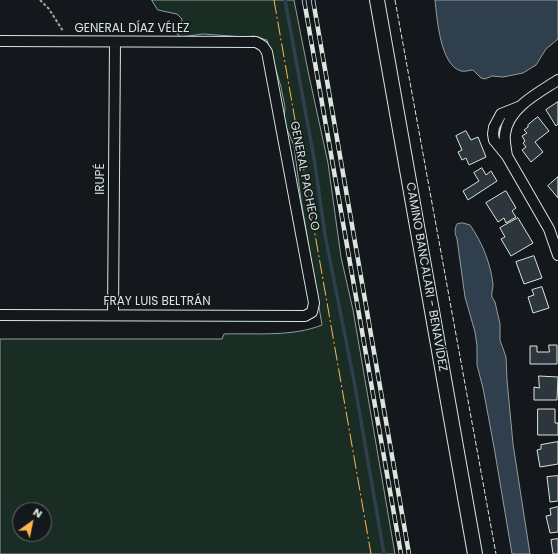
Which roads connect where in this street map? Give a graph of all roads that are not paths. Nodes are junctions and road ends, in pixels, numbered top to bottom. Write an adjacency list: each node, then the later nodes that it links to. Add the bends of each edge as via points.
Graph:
1 (377, 0): 11 (main road, CAMINO BANCALARI - BENAVÍDEZ)
2 (0, 41): 3 (street, GENERAL DÍAZ VÉLEZ)
3 (115, 42): 4 (street, GENERAL DÍAZ VÉLEZ, via 256,42); 10 (street, IRUPÉ)
4 (263, 46): 8 (street, GENERAL PACHECO, via 268,52 314,303)
5 (558, 80): 6 (street, via 521,106 501,114 494,127 494,140)
6 (553, 226): 7 (street)
7 (558, 254)
8 (312, 312): 10 (street, FRAY LUIS BELTRÁN, via 306,316)
9 (0, 315): 10 (street, FRAY LUIS BELTRÁN)
10 (113, 315)
11 (475, 554)

